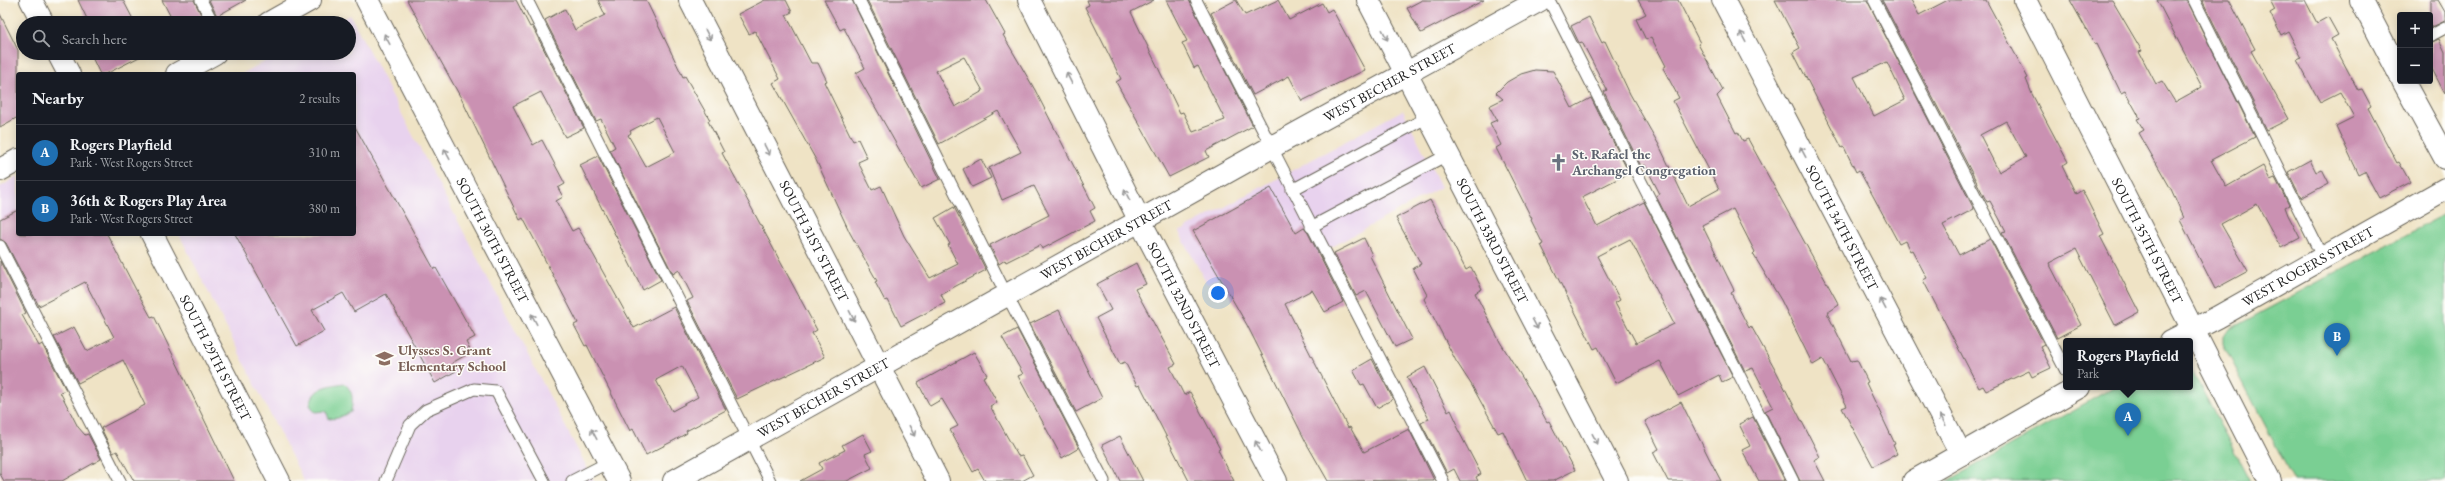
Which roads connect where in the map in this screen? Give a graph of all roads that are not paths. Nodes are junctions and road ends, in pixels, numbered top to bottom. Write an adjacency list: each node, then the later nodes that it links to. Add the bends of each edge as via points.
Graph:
1 (31, 0): 18 (street)
2 (201, 0): 19 (lane)
3 (310, 0): 20 (street)
4 (367, 0): 51 (street, SOUTH 30TH STREET, one-way to 4)
5 (527, 0): 49 (lane)
6 (690, 0): 47 (street, SOUTH 31ST STREET, one-way to 47)
7 (859, 0): 43 (lane)
8 (1029, 0): 38 (street, SOUTH 32ND STREET, one-way to 8)
9 (1196, 0): 31 (lane)
10 (1368, 0): 28 (street, SOUTH 33RD STREET, one-way to 28)
11 (1540, 0): 28 (street, WEST BECHER STREET)
12 (1549, 0): 65 (lane)
13 (1723, 0): 50 (street, SOUTH 34TH STREET, one-way to 13)
14 (1874, 0): 46 (lane)
15 (2025, 0): 44 (street, SOUTH 35TH STREET)
16 (2194, 0): 42 (lane)
17 (2361, 0): 25 (street)
18 (39, 16)
19 (209, 16)
20 (281, 16)
21 (2445, 28): 22 (lane)
22 (2433, 34)
23 (62, 60): 26 (street)
24 (202, 60): 27 (street)
25 (2397, 61)
26 (68, 72)
27 (181, 72)
28 (1406, 74): 30 (street, SOUTH 33RD STREET); 31 (street, WEST BECHER STREET)
29 (2405, 84): 33 (street)
30 (1428, 117): 32 (street, SOUTH 33RD STREET); 37 (lane)
31 (1270, 148): 37 (lane); 38 (street, WEST BECHER STREET)
32 (1447, 155): 39 (lane); 64 (street, SOUTH 33RD STREET, one-way to 64)
33 (2445, 158)
34 (16, 161): 35 (street)
35 (0, 170)
36 (2445, 189): 42 (street, WEST ROGERS STREET)
37 (1292, 190): 39 (lane)
38 (1140, 221): 43 (street, WEST BECHER STREET); 62 (street, SOUTH 32ND STREET, one-way to 38)
39 (1311, 227): 63 (lane)
40 (153, 236): 53 (street, SOUTH 29TH STREET)
41 (0, 246): 52 (lane)
42 (2323, 258): 44 (street, WEST ROGERS STREET)
43 (1007, 295): 47 (street, WEST BECHER STREET); 61 (lane)
44 (2194, 330): 45 (street, WEST ROGERS STREET); 67 (street, SOUTH 35TH STREET)
45 (2177, 338)
46 (2063, 362)
47 (879, 367): 49 (street, WEST BECHER STREET); 60 (street, SOUTH 31ST STREET, one-way to 60)
48 (2063, 390): 50 (street)
49 (748, 440): 58 (street, WEST BECHER STREET); 59 (lane)
50 (1961, 454): 66 (street)
51 (609, 462): 56 (lane); 57 (street, SOUTH 30TH STREET)
52 (120, 481)
53 (279, 481)
54 (386, 481): 55 (lane, via 410,425 426,410 474,389 496,391)
55 (544, 481)
56 (572, 481)
57 (619, 481)
58 (674, 481)
59 (770, 481)
60 (938, 481)
61 (1104, 481)
62 (1276, 481)
63 (1443, 481)
64 (1617, 481)
65 (1793, 481)
66 (1914, 481)
67 (2270, 481)

